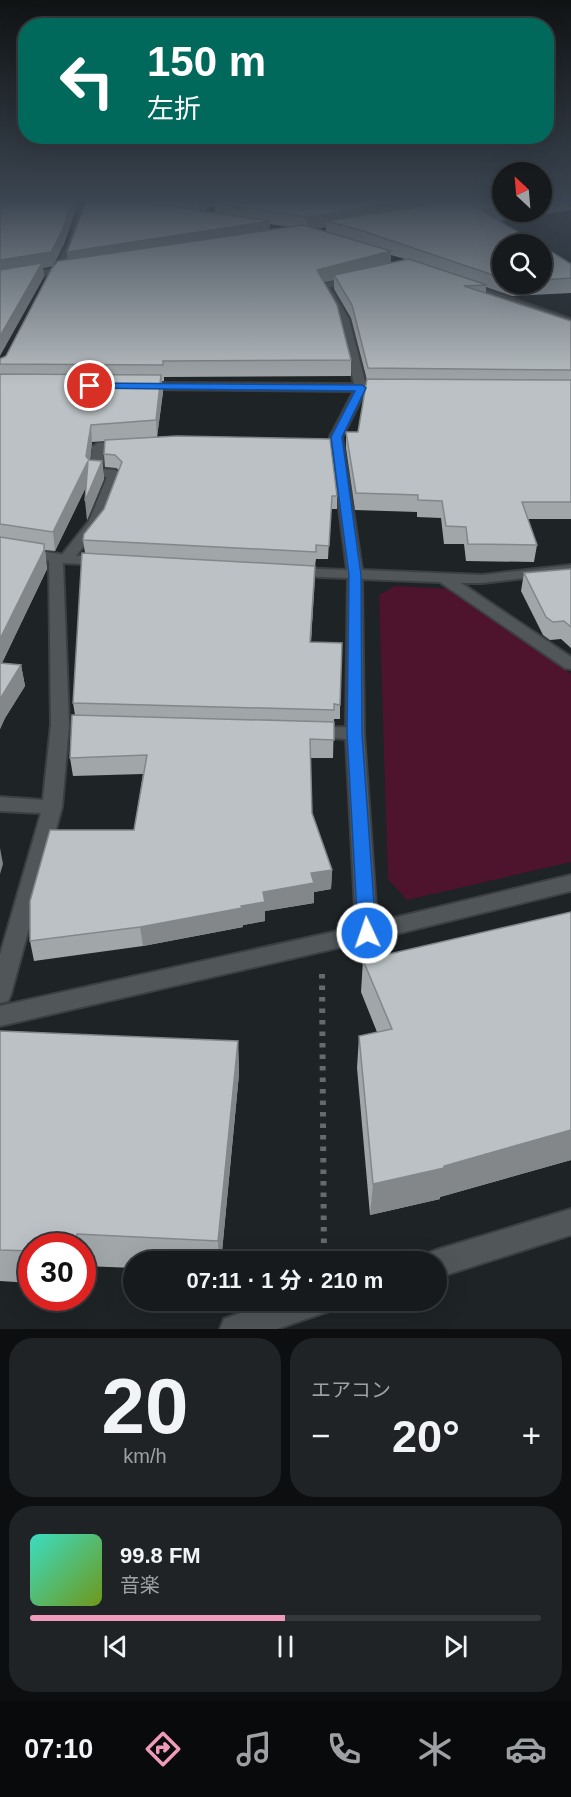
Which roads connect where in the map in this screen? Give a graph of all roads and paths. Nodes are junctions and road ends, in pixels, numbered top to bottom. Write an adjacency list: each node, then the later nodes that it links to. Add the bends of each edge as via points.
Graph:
1 (63, 261): 3 (street)
2 (81, 267): 3 (street)
3 (58, 271): 5 (street); 7 (street)
4 (367, 276): 10 (street, via 324,285 344,319)
5 (0, 279)
6 (453, 281): 8 (street)
7 (43, 289)
8 (571, 322)
9 (128, 386): 10 (street)
10 (362, 388): 11 (street); 18 (street, via 332,445)
11 (385, 388)
12 (144, 444): 14 (street, via 98,447 96,473 115,474 96,522)
13 (0, 549): 14 (street)
14 (61, 559): 15 (street); 21 (street)
15 (112, 562)
16 (571, 569): 19 (street, via 482,579)
17 (274, 571): 18 (street)
18 (355, 575): 19 (street); 24 (street)
19 (443, 578): 20 (street)
20 (571, 664)
21 (60, 725): 22 (street); 26 (street)
22 (83, 726)
23 (296, 732): 24 (street)
24 (355, 733): 28 (street)
25 (0, 804): 26 (street)
26 (52, 807): 30 (street)
27 (571, 883): 28 (street)
28 (367, 933): 29 (street)
29 (322, 943): 31 (street); 33 (path)
30 (0, 994)
31 (0, 1016)
32 (571, 1222): 34 (street)
33 (324, 1251)
34 (447, 1261)
35 (289, 1311): 36 (street)
36 (234, 1329)

